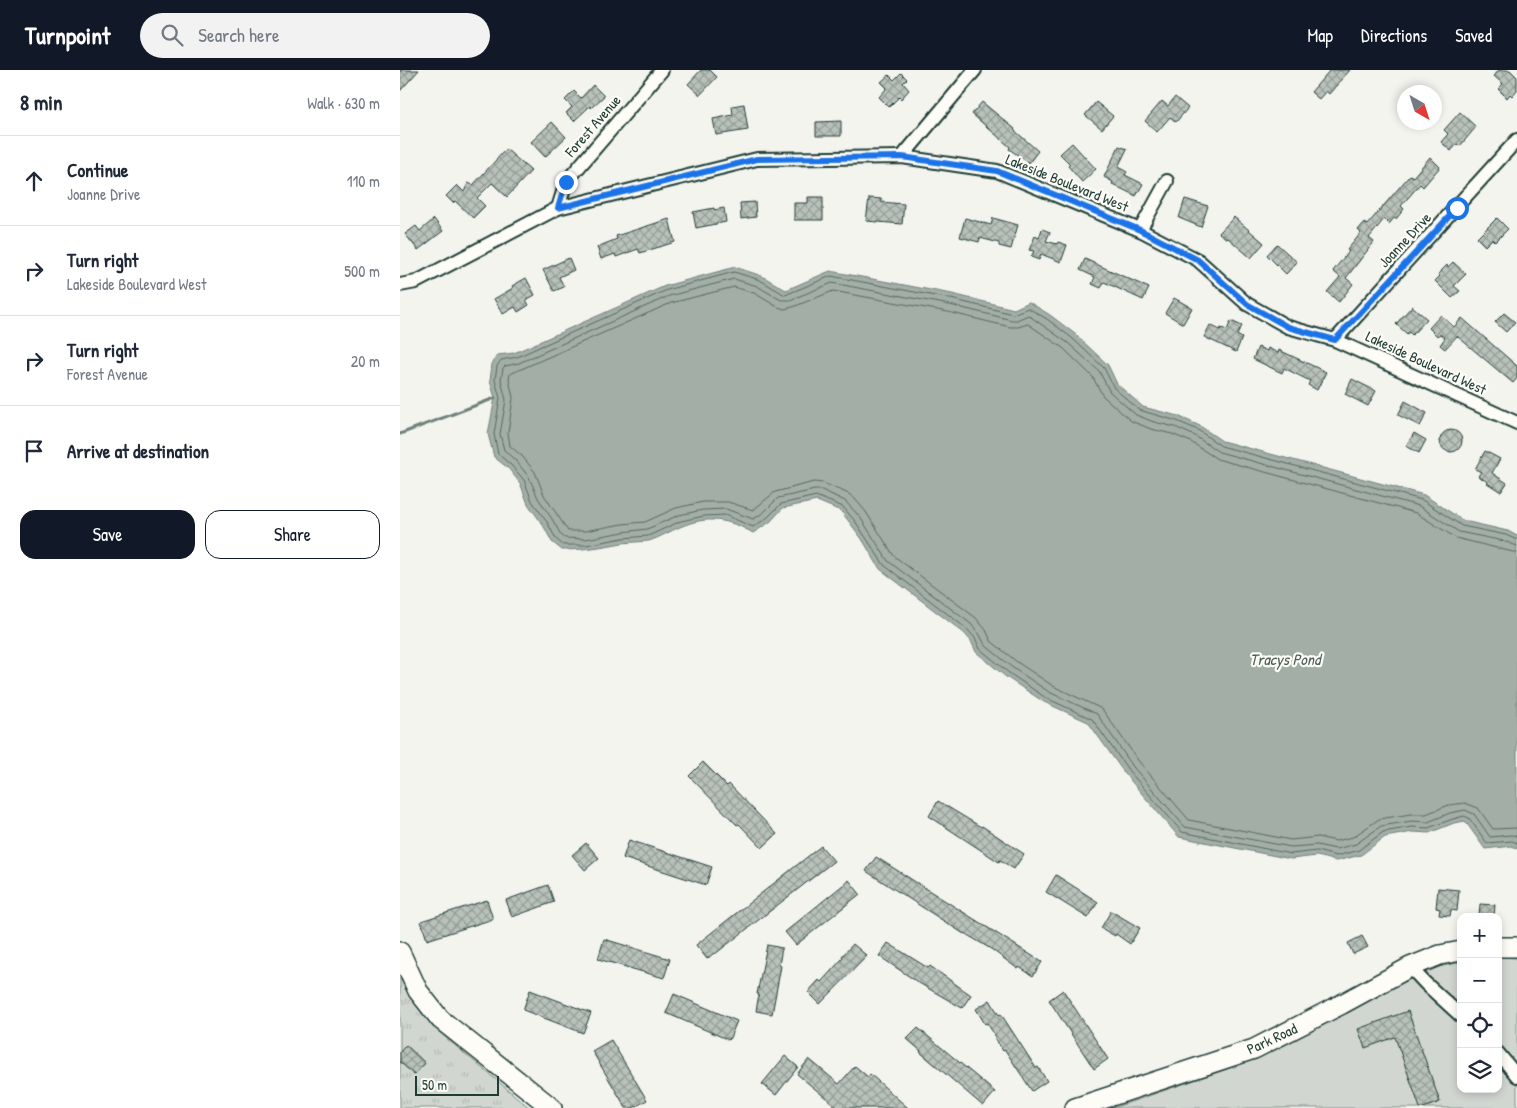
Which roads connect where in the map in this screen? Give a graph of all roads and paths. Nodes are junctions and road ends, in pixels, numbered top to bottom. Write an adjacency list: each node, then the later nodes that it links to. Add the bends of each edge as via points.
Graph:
1 (662, 70): 6 (street, Forest Avenue, via 566,182)
2 (975, 70): 4 (street)
3 (1517, 140): 9 (street, Joanne Drive)
4 (902, 157): 6 (street, Lakeside Boulevard West, via 757,159); 7 (street, Lakeside Boulevard West, via 997,171)
5 (1168, 181): 7 (street)
6 (558, 208): 8 (street, Lakeside Boulevard West, via 416,282)
7 (1140, 230): 9 (street, Lakeside Boulevard West, via 1198,260 1247,304 1279,323)
8 (400, 285)
9 (1335, 340): 10 (street, Lakeside Boulevard West)
10 (1517, 423)
11 (1502, 947): 12 (main road)
12 (1517, 947)
13 (400, 952): 19 (main road, via 418,991 440,1019)
14 (1457, 952): 15 (main road, Park Road)
15 (1410, 967): 16 (street); 20 (main road, Park Road, via 1254,1049)
16 (1457, 1012)
17 (1502, 1058): 18 (street)
18 (1517, 1076)
19 (552, 1108)
20 (1075, 1108)

